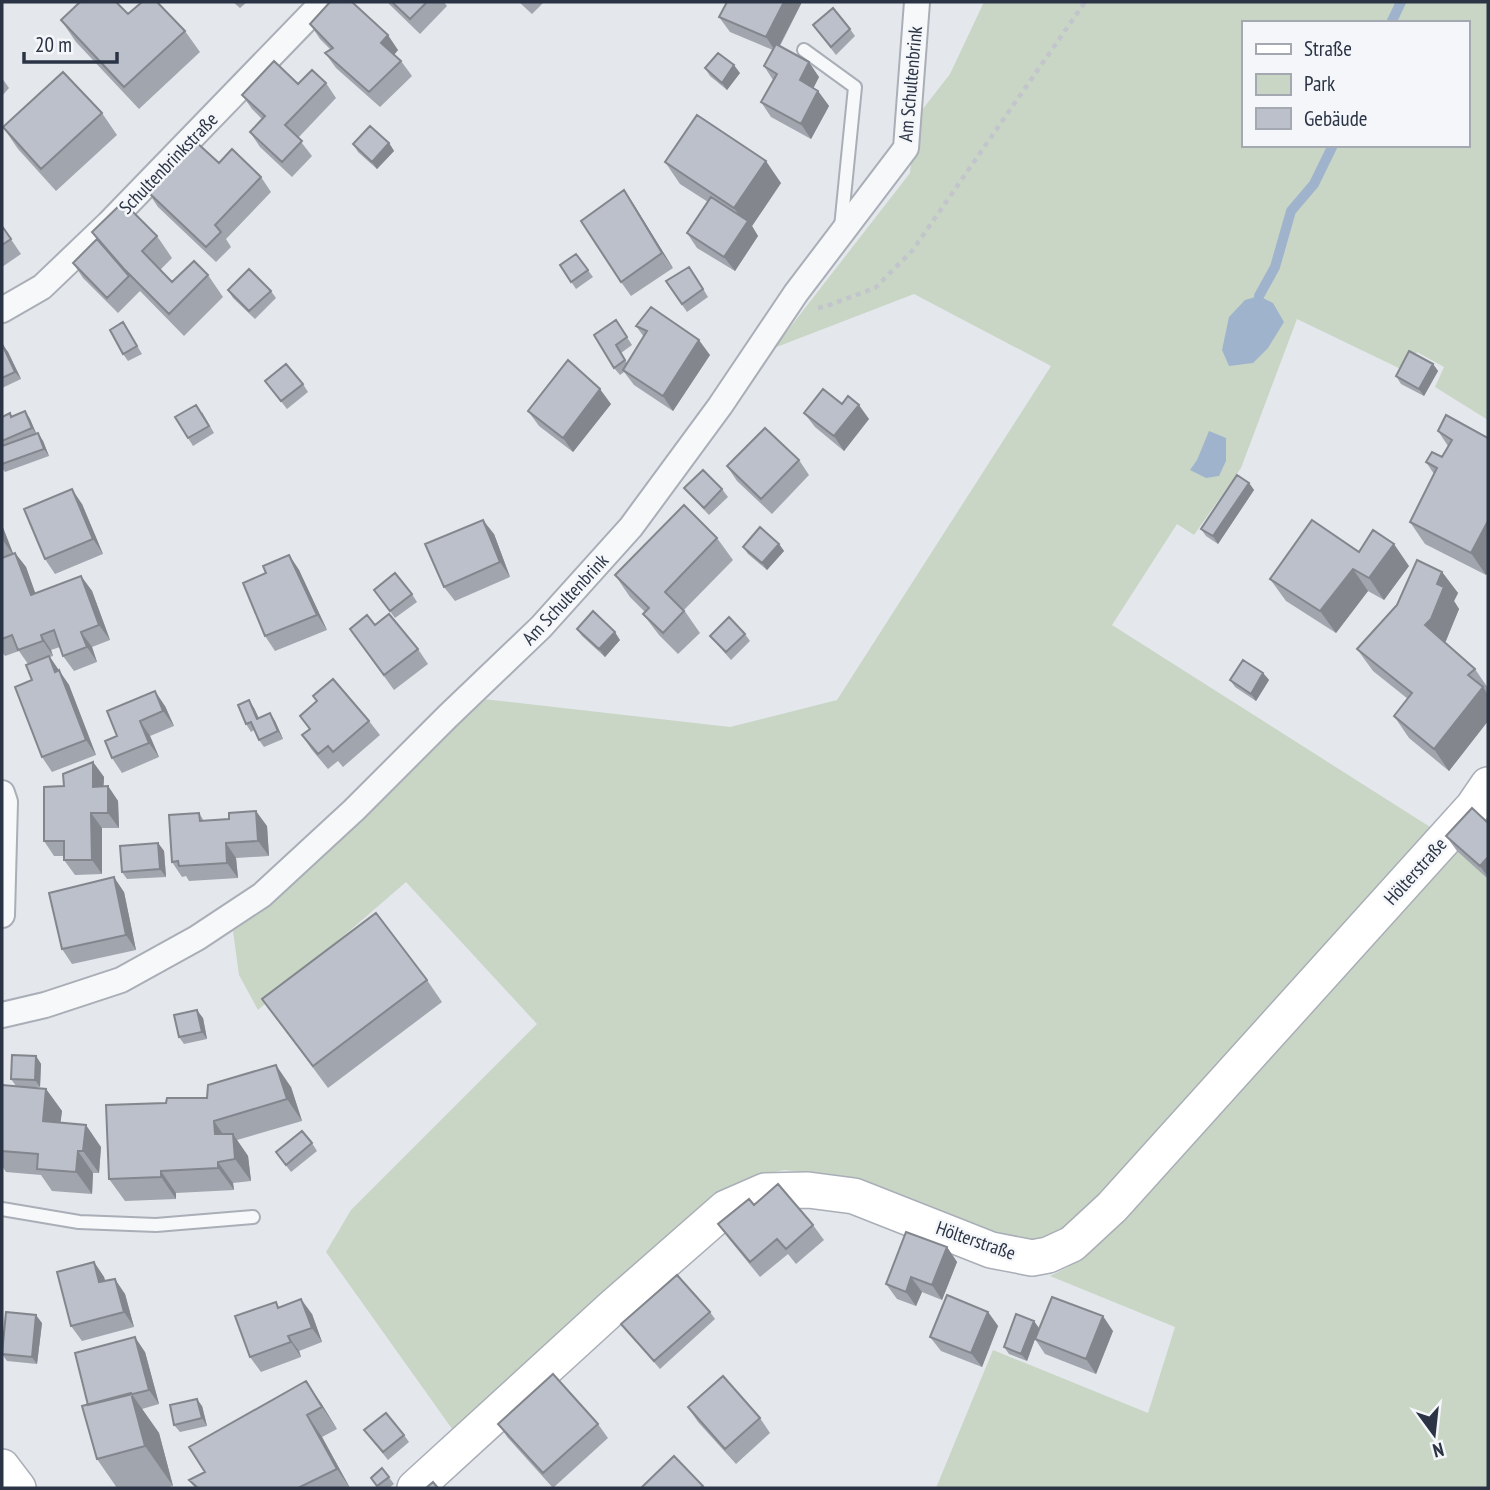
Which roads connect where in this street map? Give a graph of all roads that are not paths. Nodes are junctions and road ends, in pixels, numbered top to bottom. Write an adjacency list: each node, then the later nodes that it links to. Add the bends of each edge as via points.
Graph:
1 (323, 2): 5 (street, Schultenbrinkstraße, via 109,223 42,287)
2 (917, 2): 4 (street, Am Schultenbrink, via 905,148)
3 (804, 50): 4 (lane, via 855,87)
4 (841, 234): 10 (street, Am Schultenbrink, via 631,527 541,627 354,810 262,895 197,938 121,980)
5 (2, 310)
6 (1488, 785): 15 (street, Hölterstraße, via 1208,1102 1072,1244 1032,1258 991,1250 854,1196 765,1191 715,1217)
7 (2, 793): 8 (street)
8 (2, 905): 9 (street)
9 (2, 915)
10 (2, 1015)
11 (2, 1209): 12 (lane, via 79,1222 156,1225)
12 (253, 1217)
13 (2, 1467): 14 (street)
14 (18, 1488)
15 (415, 1488)

